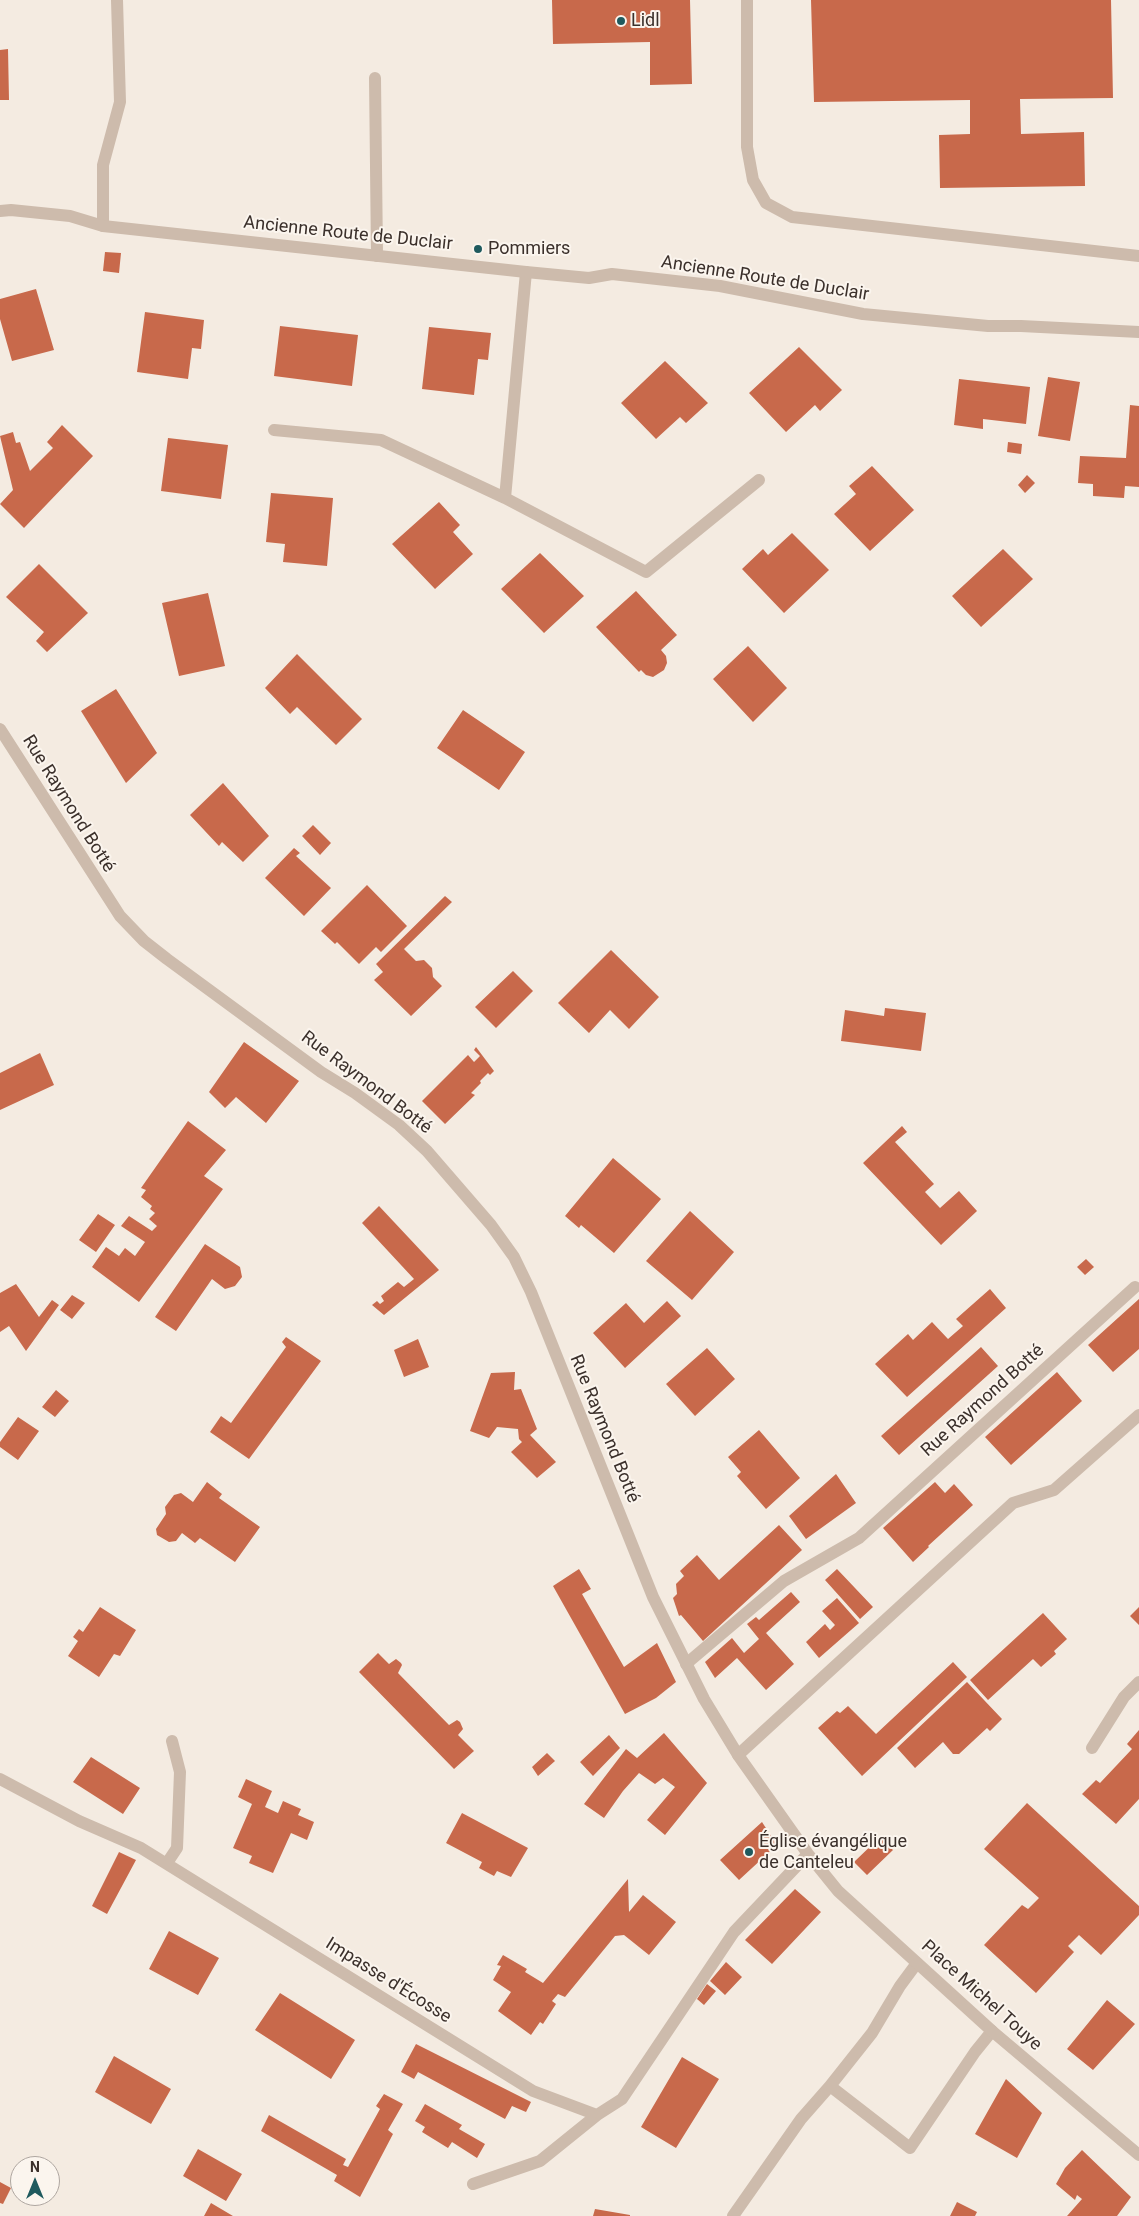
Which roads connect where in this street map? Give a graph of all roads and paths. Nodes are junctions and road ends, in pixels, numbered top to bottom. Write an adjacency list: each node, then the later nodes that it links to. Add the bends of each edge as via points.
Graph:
1 (117, 0): 5 (street, via 120,102 103,165)
2 (748, 0): 7 (street, via 747,146 753,180 766,203 792,217)
3 (375, 78): 6 (street)
4 (0, 211): 5 (street, Ancienne Route de Duclair, via 70,216)
5 (103, 226): 6 (street, Ancienne Route de Duclair)
6 (377, 256): 8 (street, Ancienne Route de Duclair)
7 (1139, 256)
8 (526, 272): 9 (street, Ancienne Route de Duclair, via 589,278 612,274 720,286 863,314 969,324); 12 (street)
9 (1139, 332)
10 (274, 430): 12 (street, via 381,440)
11 (759, 480): 12 (street, via 646,572)
12 (505, 498)
13 (0, 730): 16 (street, Rue Raymond Botté, via 120,916 167,959 399,1126 427,1151 491,1225 514,1257 531,1292 653,1596)
14 (1135, 1287): 16 (street, Rue Raymond Botté, via 859,1538 784,1581)
15 (1139, 1415): 20 (street, via 1054,1490 1013,1503)
16 (686, 1664): 20 (street, Rue Raymond Botté)
17 (1139, 1682): 19 (street, via 1124,1697)
18 (172, 1741): 23 (street, via 180,1772 177,1848)
19 (1092, 1748)
20 (738, 1755): 22 (street, Rue Raymond Botté)
21 (0, 1779): 23 (street, Impasse d'Écosse)
22 (808, 1854): 24 (street, Place Michel Touye, via 838,1891); 27 (street, via 734,1932 622,2099)
23 (167, 1864): 27 (street, Impasse d'Écosse, via 533,2091)
24 (917, 1963): 25 (street, Place Michel Touye); 26 (street, via 872,2032)
25 (992, 2031): 26 (street, via 910,2148); 28 (street, Place Michel Touye)
26 (830, 2086): 30 (street, via 801,2118)
27 (597, 2115): 29 (street, via 540,2161)
28 (1139, 2155)
29 (472, 2184)
30 (733, 2216)

